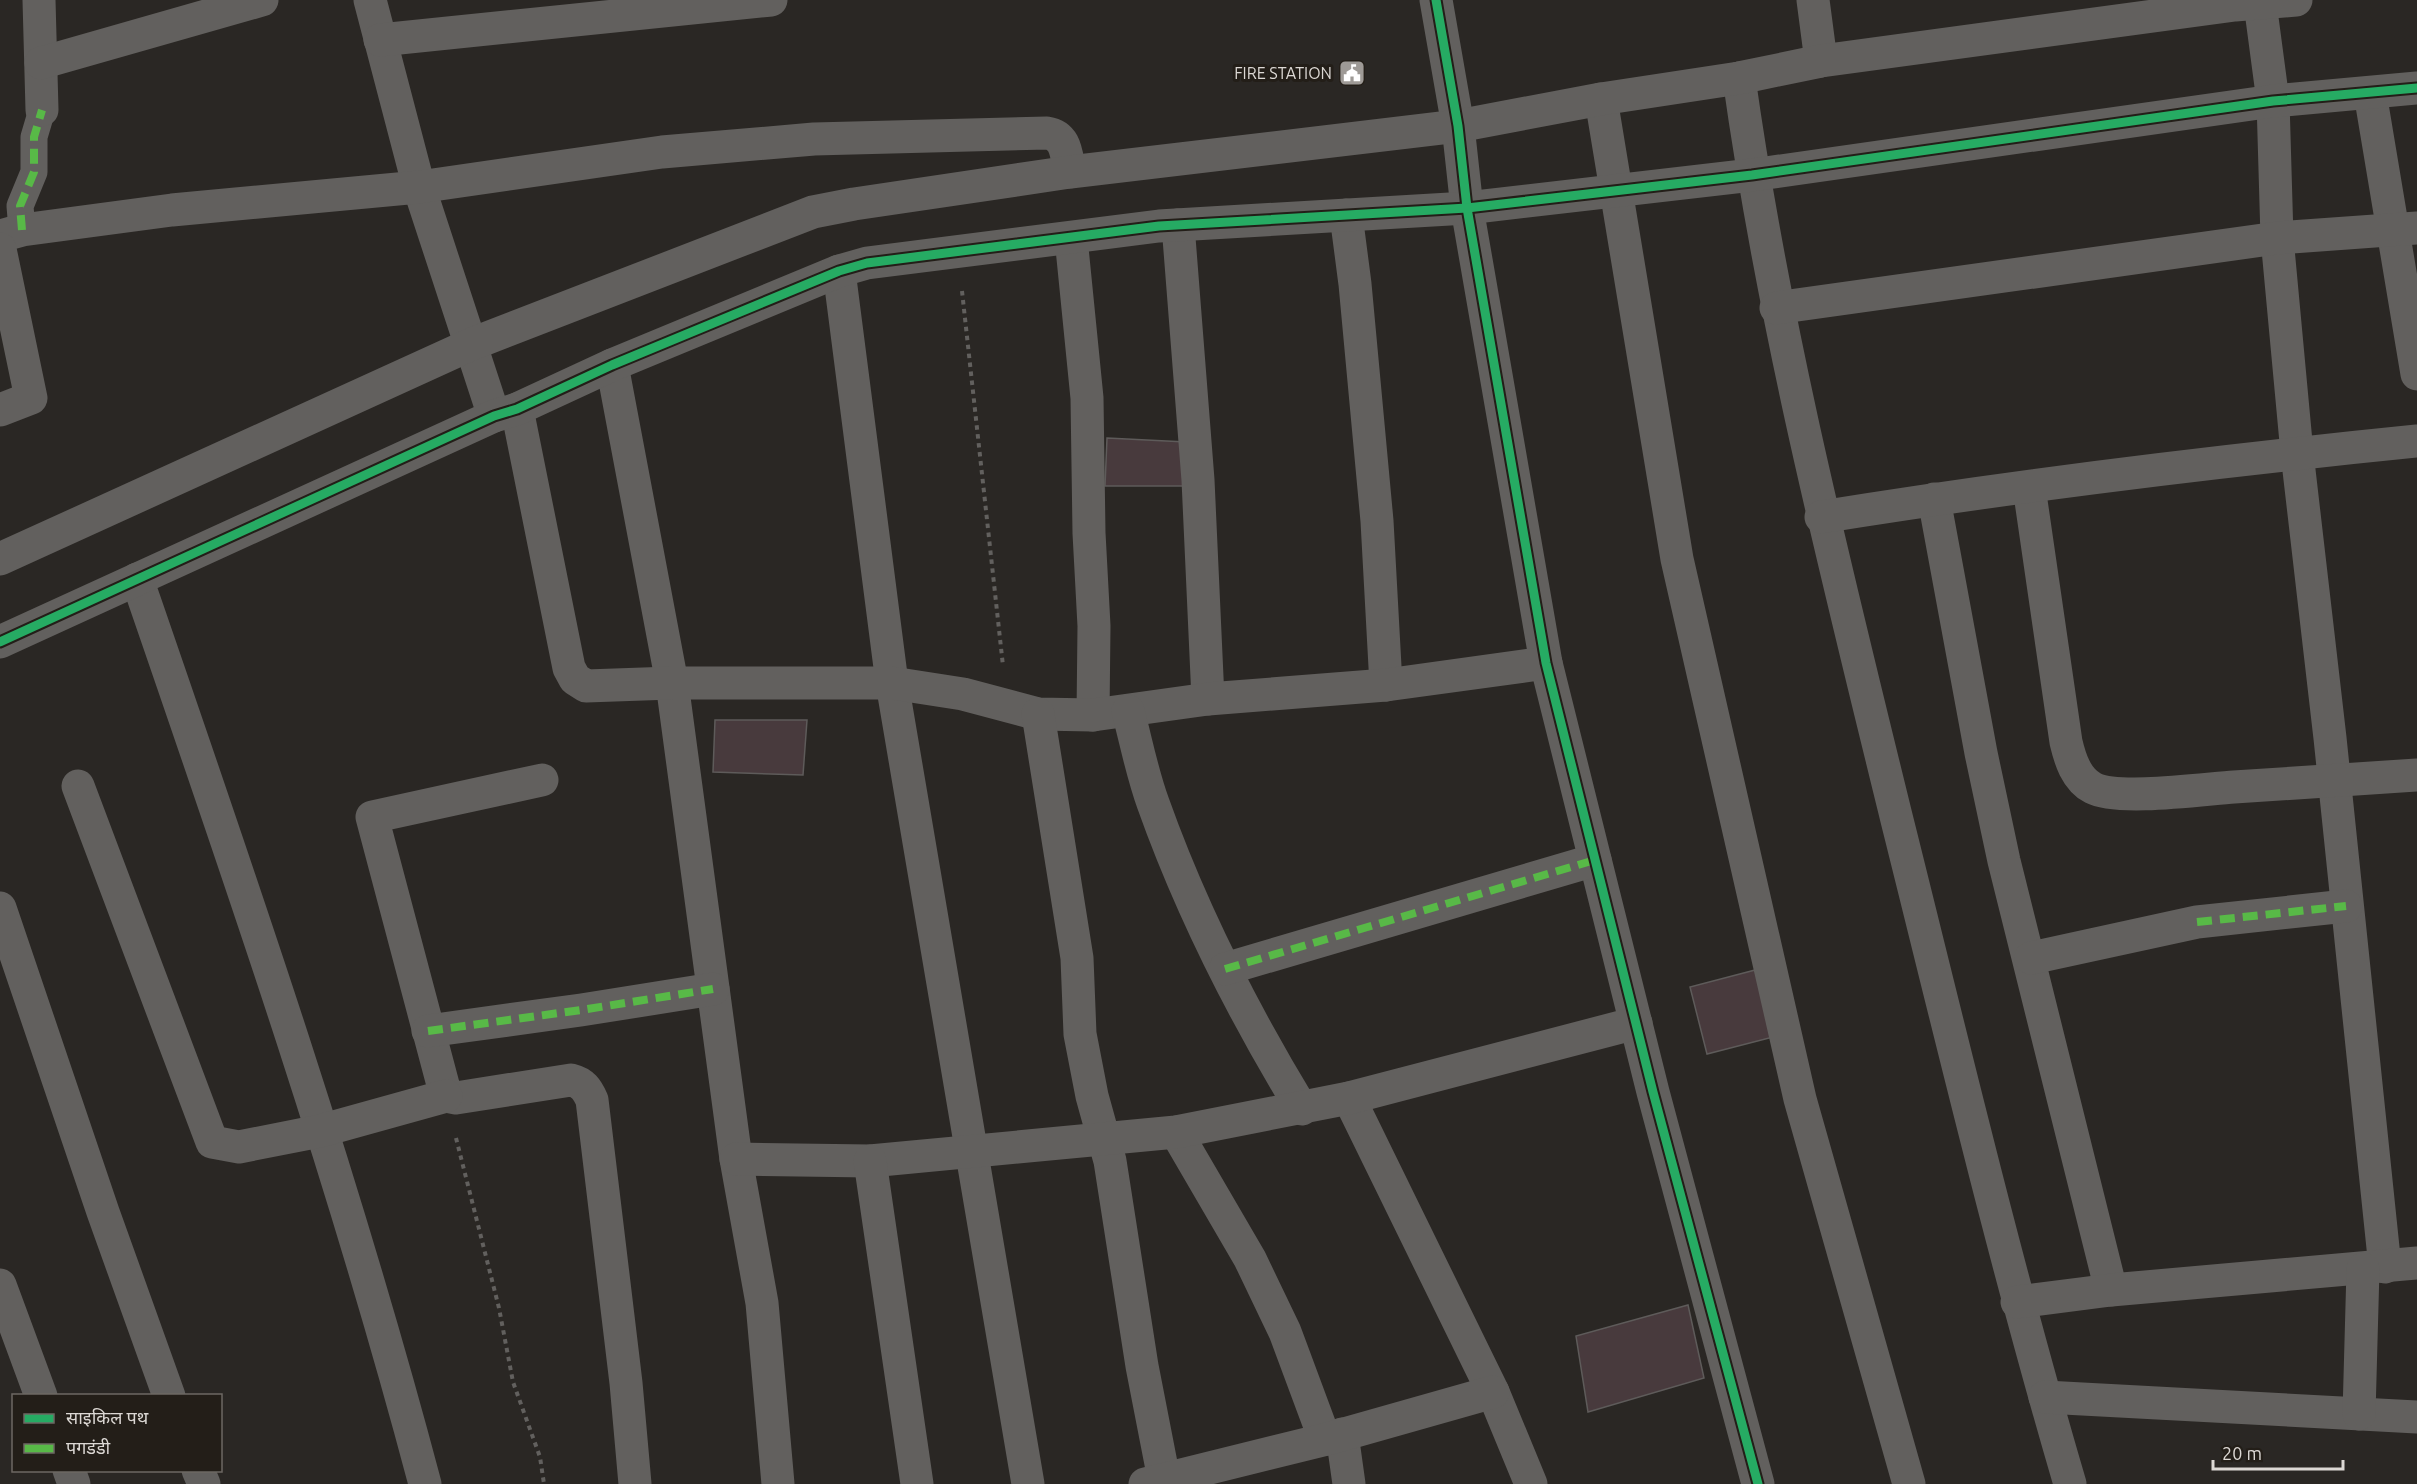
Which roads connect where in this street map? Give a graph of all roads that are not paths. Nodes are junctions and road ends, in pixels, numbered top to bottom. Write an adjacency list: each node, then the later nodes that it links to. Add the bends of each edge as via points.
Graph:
1 (39, 0): 11 (street)
2 (262, 0): 11 (street)
3 (370, 0): 9 (street)
4 (771, 0): 9 (street)
5 (1436, 0): 18 (street)
6 (1813, 0): 10 (street)
7 (2296, 0): 8 (street)
8 (2244, 3): 10 (street); 13 (street)
9 (380, 40): 21 (street)
10 (1821, 61): 12 (street)
11 (41, 63): 17 (street)
12 (1739, 78): 16 (street); 20 (street)
13 (2270, 78): 15 (street); 20 (street); 28 (street)
14 (2417, 88): 15 (street)
15 (2370, 93): 26 (street)
16 (1601, 99): 18 (street); 22 (street)
17 (42, 111): 29 (street, via 34,137 34,172)
18 (1458, 126): 19 (street); 23 (street)
19 (1070, 172): 21 (street, via 1065,145 1056,134 984,133 814,139 662,152); 32 (street, via 813,212)
20 (1752, 175): 22 (street); 31 (street)
21 (419, 187): 29 (street, via 172,210); 32 (street)
22 (1615, 189): 23 (street); 95 (street, via 1682,582 1800,1099)
23 (1467, 208): 24 (street); 45 (street)
24 (1346, 215): 25 (street); 48 (street, via 1377,521)
25 (1178, 225): 27 (street); 49 (street, via 1198,480)
26 (2405, 230): 28 (street); 34 (street)
27 (1071, 237): 30 (street, via 867,264); 52 (street, via 1088,398)
28 (2277, 238): 31 (street); 38 (street)
29 (7, 239): 35 (street, via 31,398)
30 (839, 272): 33 (street); 47 (street)
31 (1776, 308): 41 (street)
32 (472, 344): 36 (street); 42 (street)
33 (612, 365): 36 (street); 46 (street)
34 (2417, 374)
35 (0, 410)
36 (505, 413): 43 (street); 46 (street, via 574,679 598,688)
37 (2417, 441): 38 (street)
38 (2297, 453): 39 (street); 55 (street)
39 (2029, 487): 40 (street); 55 (street, via 2066,742 2081,777 2093,787 2110,792 2167,792)
40 (1935, 499): 41 (street); 60 (street, via 1981,753 2004,861)
41 (1821, 517): 78 (street)
42 (0, 559)
43 (137, 579): 44 (street); 68 (street, via 245,894)
44 (0, 642)
45 (1546, 663): 48 (street); 57 (street)
46 (672, 683): 47 (street); 62 (street)
47 (892, 683): 51 (street, via 963,694); 71 (street)
48 (1386, 685): 49 (street)
49 (1208, 699): 50 (street)
50 (1128, 711): 52 (street); 61 (street, via 1152,801 1187,891)
51 (1038, 714): 52 (street); 70 (street, via 1077,958 1080,1034)
52 (1093, 715)
53 (2417, 775): 55 (street)
54 (542, 780): 64 (street, via 372,817)
55 (2334, 780): 58 (street)
56 (78, 786): 68 (street, via 212,1143 238,1147)
57 (1595, 860): 61 (street); 63 (street)
58 (2346, 906): 60 (street, via 2197,922); 75 (street)
59 (0, 908): 81 (street)
60 (2031, 958): 77 (street)
61 (1225, 969): 67 (street, via 1254,1029)
62 (713, 989): 64 (street); 72 (street)
63 (1636, 1023): 66 (street); 94 (street)
64 (428, 1031): 65 (street)
65 (446, 1096): 68 (street); 88 (street, via 456,1098 571,1080 587,1089 592,1100)
66 (1349, 1098): 67 (street); 79 (street)
67 (1302, 1109): 69 (street)
68 (320, 1131): 87 (street, via 393,1363)
69 (1176, 1132): 70 (street); 85 (street, via 1250,1259 1285,1332 1324,1437)
70 (1104, 1140): 71 (street); 86 (street, via 1142,1366)
71 (970, 1152): 73 (street); 91 (street)
72 (736, 1159): 73 (street); 89 (street, via 762,1303)
73 (870, 1161): 90 (street)
74 (2417, 1263): 75 (street)
75 (2374, 1268): 77 (street); 83 (street)
76 (0, 1285): 80 (street)
77 (2111, 1290): 78 (street)
78 (2017, 1302): 82 (street)
79 (1494, 1392): 85 (street); 93 (street)
80 (40, 1394)
81 (169, 1394)
82 (2045, 1397): 83 (street); 96 (street)
83 (2359, 1414): 84 (street)
84 (2417, 1417)
85 (1335, 1437): 86 (street); 92 (street)
86 (1167, 1481)
87 (425, 1484)
88 (635, 1484)
89 (778, 1484)
90 (917, 1484)
91 (1028, 1484)
92 (1349, 1484)
93 (1531, 1484)
94 (1758, 1484)
95 (1909, 1484)
96 (2070, 1484)

